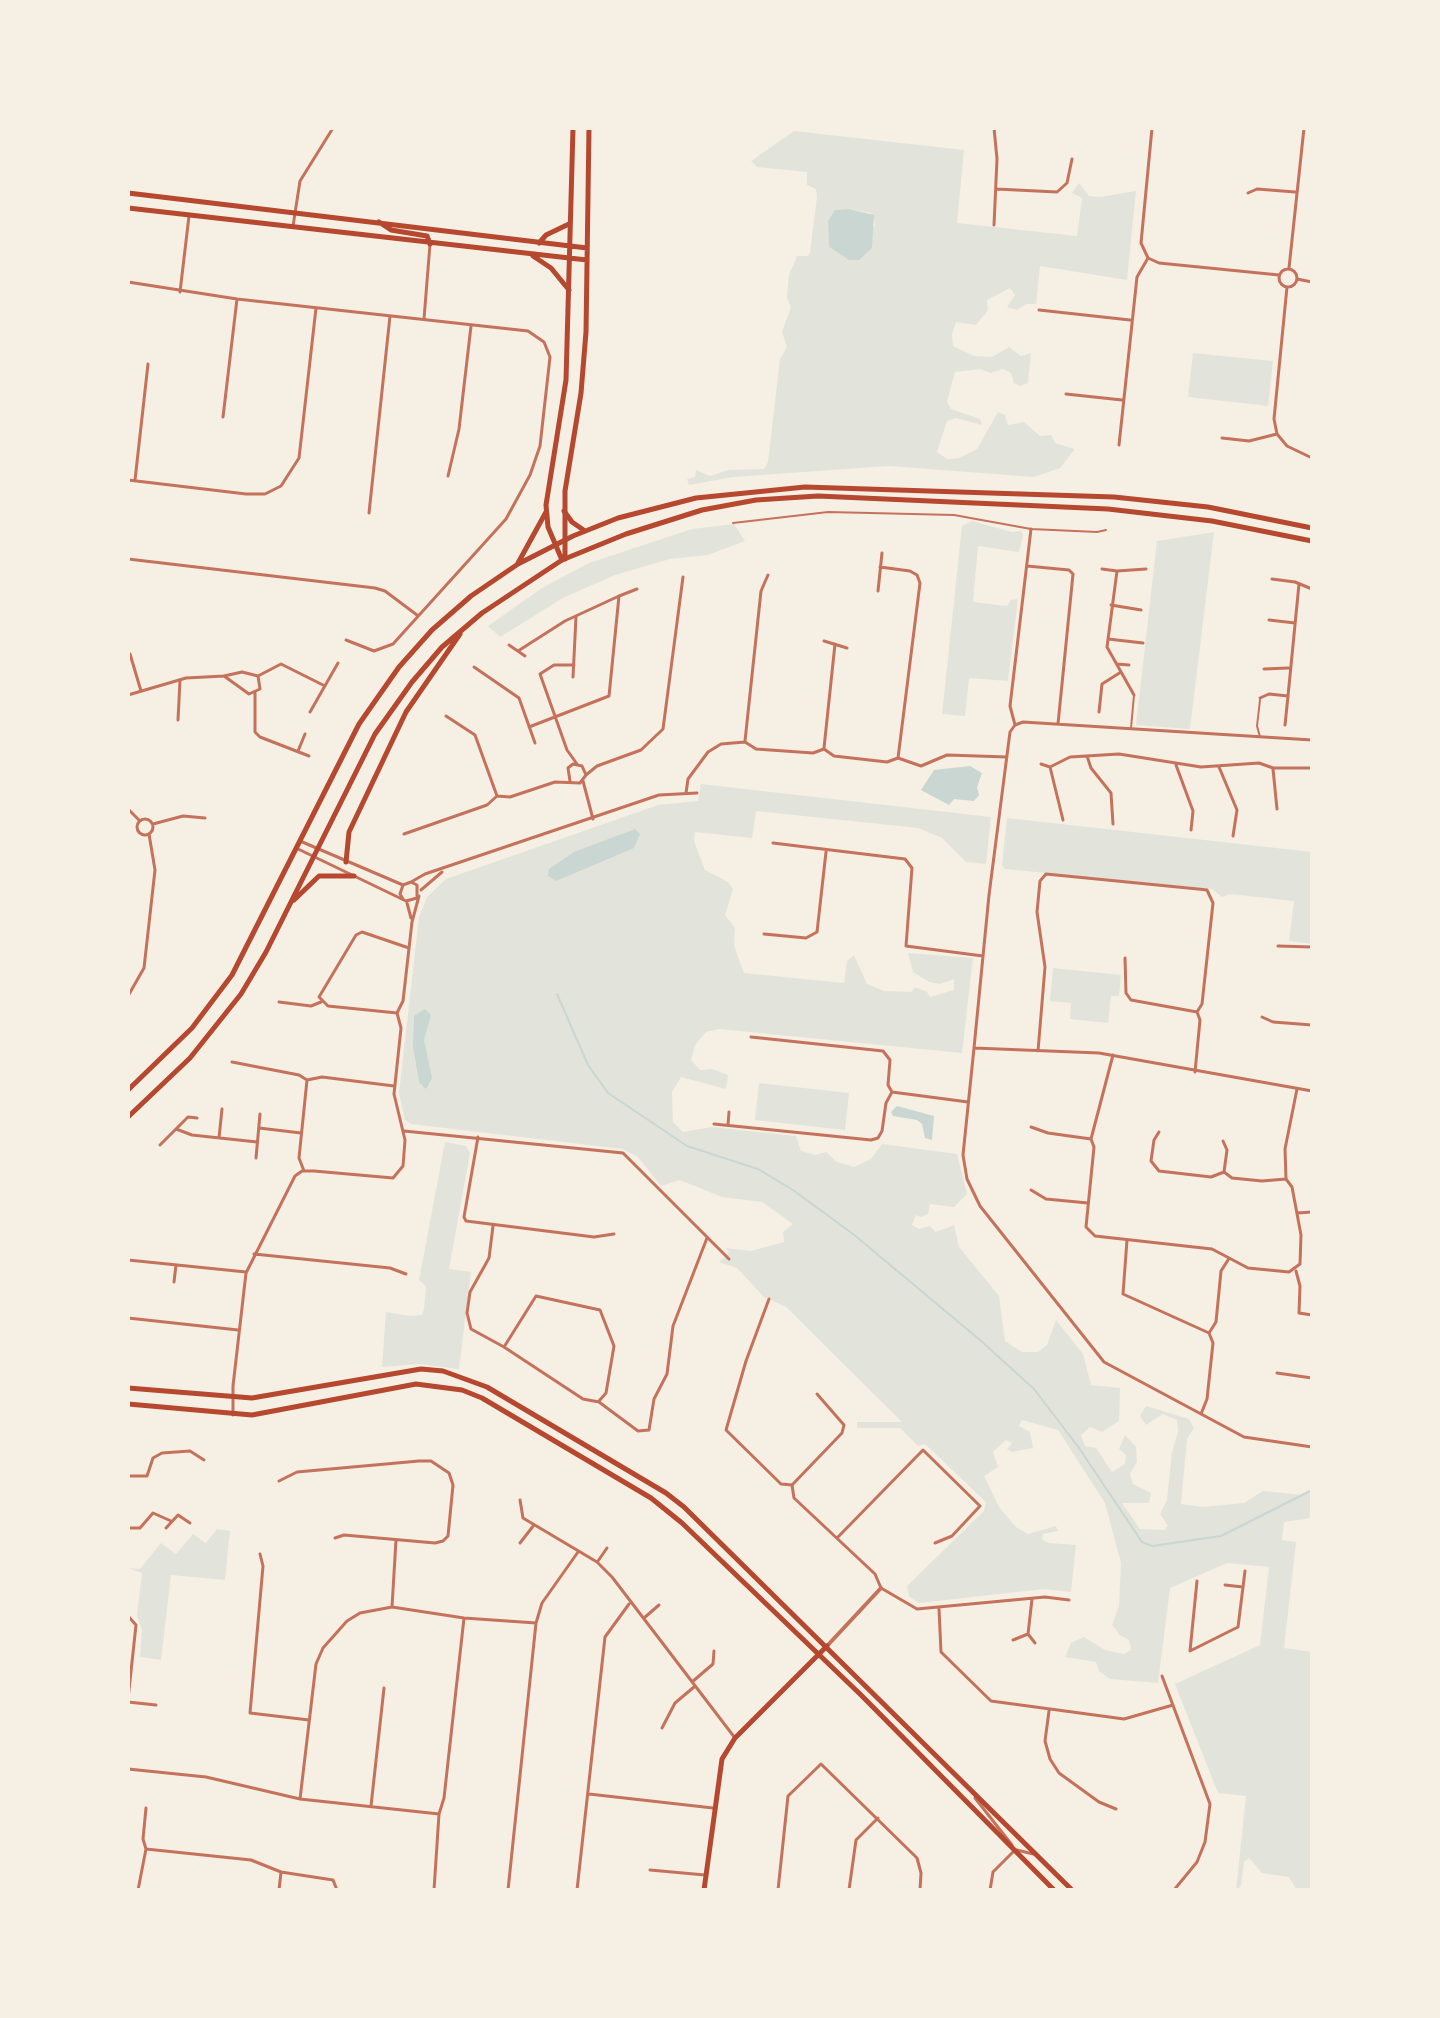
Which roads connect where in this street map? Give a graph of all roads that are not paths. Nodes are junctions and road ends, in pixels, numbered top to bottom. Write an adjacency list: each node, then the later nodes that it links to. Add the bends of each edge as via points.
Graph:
1 (220, 128): 2 (street)
2 (238, 128)
3 (333, 128): 15 (street, via 300,181)
4 (573, 128): 18 (main road)
5 (589, 128): 24 (main road)
6 (994, 128): 10 (street)
7 (1152, 128): 26 (street, via 1141,243)
8 (1304, 128): 11 (street)
9 (1072, 159): 10 (street, via 1067,183 1057,192)
10 (996, 189): 19 (street)
11 (1295, 192): 13 (street); 29 (street)
12 (128, 193): 15 (main road)
13 (1248, 193)
14 (128, 208): 16 (main road)
15 (294, 212): 17 (main road); 20 (street)
16 (189, 215): 20 (main road); 36 (street)
17 (379, 221): 21 (main road); 22 (main road, via 393,231 427,236)
18 (570, 224): 21 (main road); 23 (main road)
19 (994, 225)
20 (293, 228): 22 (main road)
21 (539, 243): 23 (main road)
22 (430, 244): 25 (main road); 41 (street)
23 (570, 246): 24 (main road); 27 (main road)
24 (587, 248): 28 (main road)
25 (532, 256): 27 (main road); 35 (main road, via 551,268)
26 (1148, 258): 30 (street); 42 (street, via 1139,268)
27 (570, 259): 28 (main road); 35 (main road)
28 (587, 260): 55 (main road, via 583,376)
29 (1289, 268): 30 (street); 31 (street)
30 (1279, 275): 34 (street)
31 (1297, 279): 33 (street); 34 (street)
32 (128, 282): 36 (street)
33 (1312, 282)
34 (1287, 287): 48 (street, via 1274,419)
35 (569, 290): 56 (main road, via 566,380)
36 (180, 292): 37 (street)
37 (237, 299): 38 (street); 47 (street)
38 (316, 308): 40 (street); 54 (street, via 299,458 281,486 265,494 246,494)
39 (1039, 310): 42 (street)
40 (390, 316): 41 (street); 57 (street)
41 (424, 319): 43 (street)
42 (1132, 320): 46 (street)
43 (471, 325): 52 (street); 85 (street, via 528,331 544,342 550,357 546,416 530,475 506,519)
44 (148, 364): 54 (street)
45 (1066, 394): 46 (street)
46 (1124, 400): 50 (street)
47 (223, 417)
48 (1277, 434): 49 (street, via 1249,441); 51 (street, via 1287,446)
49 (1222, 438)
50 (1119, 445)
51 (1312, 458)
52 (448, 476)
53 (128, 480): 54 (street)
54 (135, 481)
55 (564, 511): 62 (main road); 63 (main road)
56 (546, 512): 65 (main road); 69 (main road)
57 (369, 513)
58 (733, 523): 60 (lane, via 798,512 906,513 985,518)
59 (1312, 528): 62 (main road, via 1138,499 825,487 696,498)
60 (1031, 529): 61 (lane); 70 (street)
61 (1106, 530)
62 (585, 531): 63 (main road)
63 (563, 541): 65 (main road); 68 (main road)
64 (1312, 541): 68 (main road, via 1212,521 1108,509 808,497 702,510)
65 (555, 544): 68 (main road); 69 (main road)
66 (882, 553): 71 (street)
67 (128, 559): 85 (street, via 375,588)
68 (563, 560): 89 (main road)
69 (518, 564): 172 (main road, via 452,612 399,667 359,724)
70 (1027, 566): 124 (street, via 1069,570 1074,578); 125 (street, via 1010,706)
71 (880, 567): 81 (street); 140 (street, via 910,571 920,583)
72 (1102, 569): 74 (street)
73 (1146, 569): 74 (street)
74 (1117, 571): 83 (street)
75 (768, 575): 132 (street, via 761,591)
76 (683, 577): 145 (street, via 663,729 641,750)
77 (1272, 579): 78 (street)
78 (1299, 584): 80 (street); 88 (street)
79 (637, 589): 82 (street)
80 (1312, 589)
81 (878, 591)
82 (619, 596): 86 (street); 122 (street, via 609,696)
83 (1111, 605): 84 (street); 90 (street)
84 (1141, 610)
85 (417, 615): 91 (street, via 381,651)
86 (576, 615): 97 (street); 102 (street)
87 (1269, 620): 88 (street)
88 (1295, 623): 105 (street)
89 (462, 629): 175 (main road, via 383,721); 178 (main road, via 406,712 349,832)
90 (1108, 639): 93 (street); 101 (street)
91 (346, 640)
92 (824, 641): 94 (street)
93 (1143, 643)
94 (835, 644): 96 (street); 134 (street)
95 (509, 645): 97 (street)
96 (847, 648)
97 (518, 651): 99 (street)
98 (130, 654): 113 (street)
99 (525, 656)
100 (338, 663): 112 (street)
101 (1116, 663): 103 (street); 107 (street)
102 (574, 665): 110 (street); 122 (street, via 554,665 540,674)
103 (1129, 665)
104 (474, 667): 127 (street, via 519,698)
105 (1289, 668): 106 (street); 117 (street)
106 (1264, 669)
107 (1121, 672): 116 (street); 120 (street, via 1102,684)
108 (224, 676): 109 (street); 111 (street); 114 (street, via 245,693)
109 (258, 676): 112 (street, via 281,664); 114 (street, via 260,689)
110 (573, 677)
111 (180, 680): 113 (street); 123 (street)
112 (323, 685): 119 (street)
113 (141, 691): 115 (street)
114 (255, 693): 136 (street, via 255,732)
115 (128, 695)
116 (1134, 695): 128 (lane)
117 (1288, 696): 118 (street); 126 (street)
118 (1260, 698): 130 (lane)
119 (310, 712)
120 (1099, 712)
121 (446, 716): 159 (street, via 475,735)
122 (556, 717): 127 (street); 135 (street)
123 (178, 720)
124 (1058, 724): 125 (street); 128 (street)
125 (1015, 725): 139 (street)
126 (1285, 725)
127 (529, 727): 133 (street)
128 (1131, 730): 130 (street)
129 (305, 734): 136 (street)
130 (1261, 738): 131 (street)
131 (1312, 740)
132 (745, 742): 134 (street, via 756,749); 156 (street, via 714,747 688,779)
133 (535, 743)
134 (824, 749): 140 (street, via 834,756 887,762)
135 (567, 750): 141 (street); 150 (street)
136 (298, 751): 138 (street)
137 (1087, 755): 143 (street, via 1119,754); 147 (street); 167 (street, via 1111,793)
138 (309, 756)
139 (1007, 757): 140 (street, via 947,755 921,766); 191 (street)
140 (898, 758)
141 (577, 764): 144 (street); 150 (street)
142 (1041, 764): 147 (street)
143 (1176, 764): 146 (street); 168 (street, via 1193,811)
144 (582, 766): 145 (street); 151 (street)
145 (597, 766): 151 (street)
146 (1219, 766): 148 (street, via 1259,763); 171 (street, via 1237,810)
147 (1050, 767): 164 (street)
148 (1273, 768): 149 (street); 161 (street)
149 (1312, 768)
150 (567, 770): 152 (street); 154 (street)
151 (586, 775): 153 (street)
152 (570, 781): 154 (street); 155 (street)
153 (583, 781): 155 (street); 158 (street)
154 (555, 782): 159 (street, via 510,797)
155 (575, 784): 158 (street)
156 (686, 793): 157 (street); 163 (street, via 659,795)
157 (697, 793)
158 (583, 794): 163 (street)
159 (497, 796): 170 (street, via 487,805)
160 (128, 809): 165 (street)
161 (1277, 809)
162 (205, 818): 166 (street, via 183,816)
163 (593, 819): 179 (street)
164 (1063, 820)
165 (140, 821): 166 (street); 169 (street, via 139,832)
166 (153, 824): 169 (street)
167 (1113, 824)
168 (1191, 830)
169 (149, 834): 193 (street, via 155,870 144,968)
170 (404, 834)
171 (1233, 836)
172 (300, 841): 174 (main road); 175 (street)
173 (773, 843): 176 (street)
174 (296, 848): 177 (street); 209 (main road, via 220,993)
175 (317, 849): 177 (main road); 178 (street)
176 (826, 852): 187 (street, via 817,932 806,938); 191 (street, via 910,862 906,946)
177 (313, 856): 180 (street); 185 (main road)
178 (346, 862): 182 (street)
179 (445, 869): 181 (street); 183 (street)
180 (354, 876): 184 (street); 185 (main road, via 319,876)
181 (411, 882): 182 (street); 183 (street)
182 (403, 885): 184 (street)
183 (419, 894): 184 (street, via 412,902); 186 (street)
184 (405, 900): 186 (street)
185 (290, 903): 216 (main road, via 253,975 218,1025)
186 (412, 922): 190 (street)
187 (764, 934)
188 (1278, 946): 189 (street)
189 (1312, 947)
190 (409, 948): 195 (street, via 368,933 356,935 321,991); 197 (street)
191 (983, 956): 201 (street)
192 (1125, 958): 196 (street, via 1131,1000)
193 (128, 996)
194 (279, 1002): 195 (street)
195 (321, 1002): 197 (street)
196 (1197, 1012): 202 (street, via 1204,995 1212,897 1207,890 1046,874 1040,881 1037,912 1045,967); 205 (street)
197 (397, 1013): 207 (street, via 401,1028)
198 (1262, 1017): 199 (street)
199 (1312, 1025)
200 (751, 1037): 211 (street, via 883,1051 890,1060)
201 (974, 1048): 202 (street); 212 (street)
202 (1038, 1051): 203 (street)
203 (1113, 1055): 205 (street); 228 (street)
204 (232, 1062): 206 (street)
205 (1195, 1072): 208 (street)
206 (307, 1080): 207 (street, via 322,1077); 225 (street)
207 (394, 1086): 223 (street)
208 (1297, 1089): 210 (street); 235 (street, via 1285,1149)
209 (128, 1090)
210 (1312, 1091)
211 (892, 1092): 212 (street); 219 (street, via 882,1131 871,1140)
212 (968, 1102): 266 (street, via 963,1163 980,1206 1104,1362)
213 (222, 1109): 227 (street)
214 (729, 1112): 219 (street)
215 (260, 1114): 221 (street)
216 (128, 1117)
217 (197, 1118): 222 (street, via 188,1117)
218 (714, 1124): 219 (street)
219 (728, 1125)
220 (1031, 1127): 228 (street)
221 (259, 1128): 225 (street); 230 (street)
222 (176, 1129): 227 (street); 231 (street)
223 (404, 1131): 226 (street); 233 (street, via 403,1166 393,1178)
224 (1159, 1132): 234 (street, via 1154,1168 1211,1177)
225 (301, 1133): 233 (street)
226 (478, 1137): 240 (street, via 464,1217 471,1224); 242 (street, via 623,1153)
227 (219, 1138): 230 (street)
228 (1091, 1139): 237 (street)
229 (1223, 1141): 234 (street)
230 (257, 1142): 232 (street)
231 (160, 1145)
232 (256, 1158)
233 (304, 1171): 244 (street, via 291,1183)
234 (1224, 1172): 235 (street, via 1232,1178)
235 (1286, 1179): 239 (street)
236 (1031, 1190): 237 (street, via 1046,1199)
237 (1088, 1203): 243 (street, via 1086,1227 1095,1236)
238 (1312, 1212): 239 (street)
239 (1297, 1213): 249 (street, via 1302,1256)
240 (493, 1226): 241 (street, via 594,1237); 258 (street, via 489,1258 470,1292 467,1322)
241 (614, 1234)
242 (707, 1238): 245 (street); 264 (street, via 673,1326 667,1374 654,1399 649,1430 631,1427)
243 (1127, 1240): 246 (street, via 1212,1249); 257 (street, via 1123,1294)
244 (254, 1254): 250 (street); 251 (street)
245 (729, 1259)
246 (1228, 1259): 249 (street, via 1248,1268); 257 (street, via 1221,1271 1216,1322)
247 (128, 1260): 248 (street)
248 (176, 1265): 250 (street); 252 (street)
249 (1295, 1270): 254 (street, via 1299,1313)
250 (246, 1272): 256 (street)
251 (406, 1274)
252 (174, 1282)
253 (769, 1299): 272 (street, via 726,1430 781,1484)
254 (1312, 1315)
255 (128, 1318): 256 (street)
256 (238, 1330): 263 (street)
257 (1209, 1333): 266 (street, via 1213,1343)
258 (504, 1347): 264 (street, via 583,1399); 264 (street, via 536,1296 600,1310 614,1346 606,1393)
259 (1277, 1373): 260 (street)
260 (1312, 1378)
261 (128, 1388): 263 (main road)
262 (817, 1394): 272 (street, via 844,1425 842,1433)
263 (232, 1398): 267 (street); 306 (main road, via 273,1396 421,1369 487,1387 666,1493)
264 (599, 1402)
265 (128, 1404): 267 (main road)
266 (1201, 1414): 268 (street, via 1255,1441)
267 (233, 1415): 308 (main road, via 416,1384 482,1398 663,1507)
268 (1312, 1447)
269 (204, 1460): 270 (street, via 190,1451 162,1453 153,1458 147,1476)
270 (128, 1476)
271 (279, 1481): 281 (street, via 297,1472 419,1461 441,1465 453,1485 448,1536 435,1543)
272 (792, 1485): 280 (street, via 794,1498)
273 (520, 1500): 276 (street, via 523,1518)
274 (171, 1521): 275 (street, via 178,1515); 277 (street, via 153,1513 140,1528); 278 (street)
275 (190, 1523)
276 (534, 1525): 282 (street); 285 (street)
277 (128, 1528)
278 (166, 1528)
279 (335, 1538): 281 (street)
280 (837, 1538): 283 (street, via 923,1450 980,1506 952,1536); 292 (street, via 875,1574)
281 (396, 1540): 297 (street)
282 (520, 1543)
283 (935, 1543)
284 (607, 1548): 287 (street)
285 (578, 1552): 287 (street); 302 (street, via 542,1603)
286 (260, 1554): 317 (street, via 250,1713)
287 (597, 1562): 295 (street)
288 (1245, 1571): 291 (street)
289 (1197, 1581): 291 (street, via 1190,1651 1235,1631)
290 (1225, 1585): 291 (street)
291 (1243, 1587)
292 (881, 1588): 298 (street, via 917,1609); 306 (street)
293 (1032, 1599): 294 (street); 298 (street); 303 (street)
294 (1069, 1600)
295 (630, 1603): 301 (street); 322 (street, via 605,1637)
296 (659, 1605): 301 (street)
297 (392, 1607): 300 (street); 317 (street, via 360,1613 334,1633 316,1664)
298 (939, 1609): 316 (street, via 941,1652 980,1694 1004,1705)
299 (128, 1616): 313 (street, via 136,1625)
300 (464, 1618): 302 (street); 328 (street)
301 (643, 1619): 310 (street)
302 (536, 1623): 340 (street)
303 (1028, 1634): 304 (street); 305 (street)
304 (1013, 1640)
305 (1035, 1643)
306 (827, 1646): 308 (main road); 321 (main road)
307 (714, 1651): 310 (street, via 713,1664)
308 (819, 1653): 319 (main road); 331 (main road)
309 (1162, 1676): 315 (street)
310 (691, 1682): 311 (street)
311 (694, 1687): 318 (street, via 675,1703); 319 (street)
312 (384, 1688): 324 (street)
313 (128, 1701): 314 (street)
314 (156, 1705)
315 (1173, 1705): 316 (street, via 1124,1719); 349 (street, via 1210,1804 1201,1852)
316 (1049, 1711): 327 (street, via 1045,1741 1059,1773)
317 (309, 1720): 323 (street)
318 (662, 1728)
319 (735, 1738): 326 (main road, via 722,1759)
320 (128, 1769): 323 (street, via 206,1777)
321 (971, 1791): 331 (street); 332 (main road)
322 (588, 1794): 326 (street); 341 (street)
323 (300, 1799): 324 (street)
324 (371, 1806): 328 (street)
325 (146, 1808): 330 (street)
326 (713, 1808): 335 (main road)
327 (1116, 1809)
328 (439, 1814): 339 (street)
329 (878, 1818): 343 (street, via 827,1766 815,1766 788,1796); 344 (street, via 856,1840); 345 (street, via 921,1864)
330 (146, 1849): 334 (street, via 251,1860); 336 (street)
331 (1014, 1851): 332 (street); 346 (street, via 993,1872); 347 (main road)
332 (1035, 1854): 348 (main road)
333 (650, 1870): 335 (street)
334 (281, 1872): 337 (street); 338 (street, via 333,1880)
335 (705, 1875): 342 (main road)
336 (138, 1890)
337 (279, 1890)
338 (337, 1890)
339 (434, 1890)
340 (508, 1890)
341 (577, 1890)
342 (704, 1890)
343 (778, 1890)
344 (849, 1890)
345 (920, 1890)
346 (990, 1890)
347 (1054, 1890)
348 (1072, 1890)
349 (1174, 1890)

